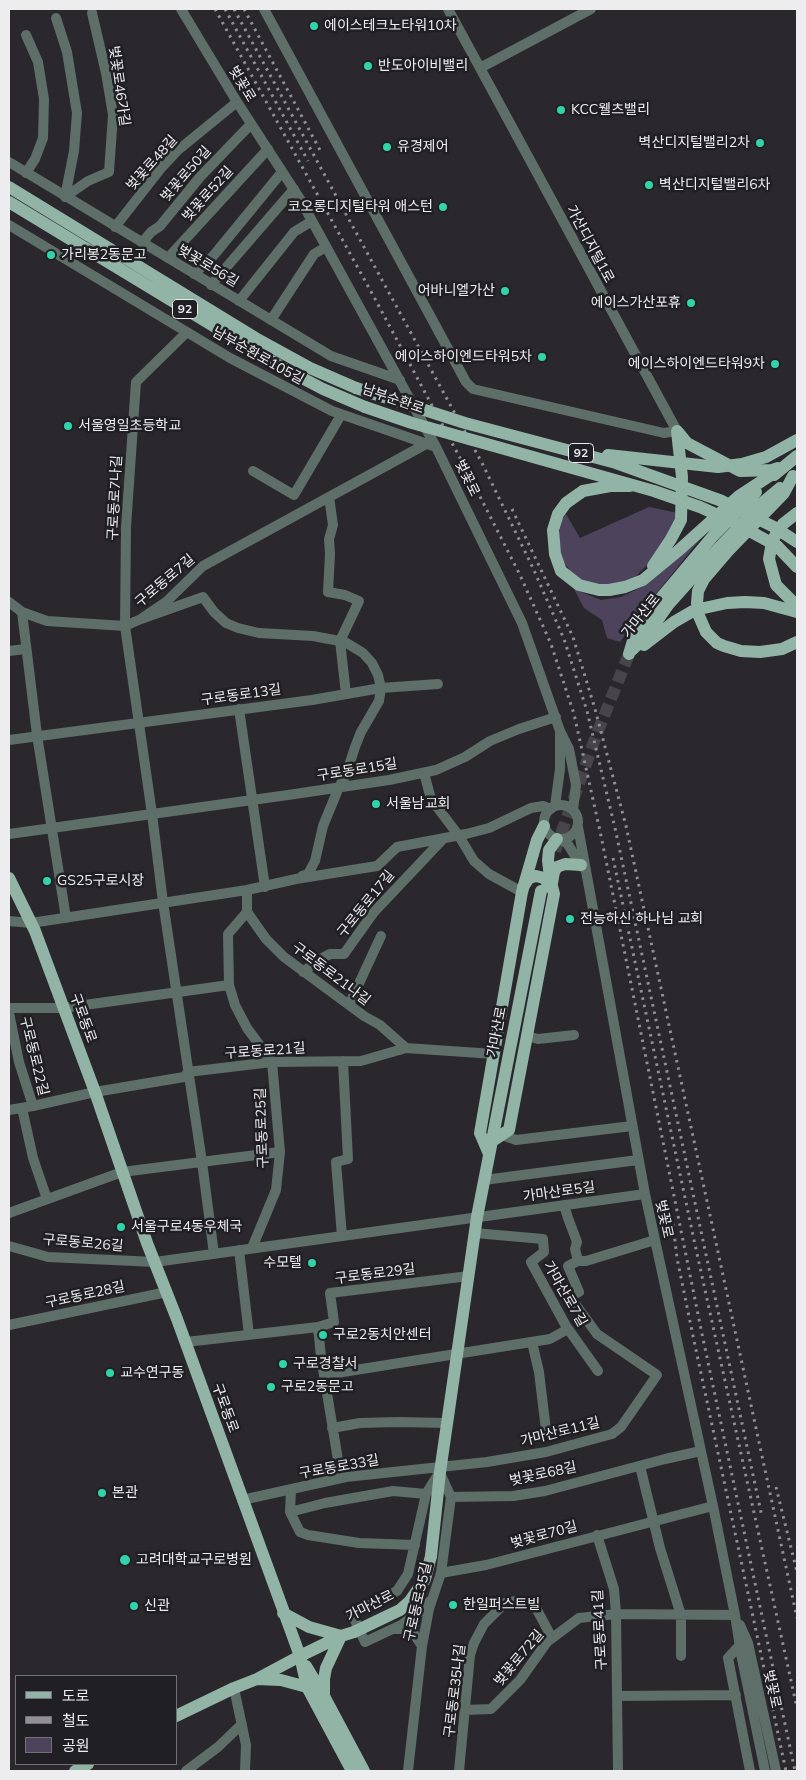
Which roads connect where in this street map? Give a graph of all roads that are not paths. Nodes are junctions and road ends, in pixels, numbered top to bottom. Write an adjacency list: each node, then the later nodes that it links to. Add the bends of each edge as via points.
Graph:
1 (181, 9): 9 (street, 벚꽃로)
2 (264, 9): 32 (street, via 461,374 474,389 664,433)
3 (448, 9): 8 (street, 가산디지털1로)
4 (591, 9): 8 (street)
5 (92, 13): 17 (street, 벚꽃로46가길, via 113,115 109,172 88,181)
6 (56, 18): 17 (street, via 67,52 77,113)
7 (26, 35): 14 (street, via 38,62 44,99 43,138)
8 (480, 68): 32 (street, 가산디지털1로)
9 (237, 102): 10 (street, 벚꽃로); 20 (street, 벚꽃로48길, via 162,167)
10 (251, 124): 11 (street, 벚꽃로); 22 (street, 벚꽃로50길)
11 (268, 150): 13 (street, 벚꽃로); 24 (street, 벚꽃로52길)
12 (9, 162): 14 (street, 벚꽃로56길)
13 (282, 172): 16 (street, 벚꽃로); 25 (street, via 214,255)
14 (26, 173): 17 (street, 벚꽃로56길)
15 (9, 187): 35 (main road, 남부순환로 / 92, bridge, via 310,368 395,402)
16 (294, 189): 19 (street, 벚꽃로); 26 (street)
17 (65, 197): 20 (street, 벚꽃로56길)
18 (9, 202): 39 (main road, 남부순환로 / 92, bridge, via 323,389 412,423)
19 (312, 221): 23 (street, 벚꽃로); 27 (street, via 294,232)
20 (115, 227): 22 (street, 벚꽃로56길)
21 (10, 230): 29 (street, 남부순환로105길)
22 (142, 243): 24 (street, 벚꽃로56길)
23 (326, 247): 28 (street, via 314,254); 30 (street, 벚꽃로)
24 (168, 258): 25 (street, 벚꽃로56길)
25 (194, 274): 26 (street, 벚꽃로56길)
26 (211, 285): 27 (street, 벚꽃로56길)
27 (239, 301): 28 (street, 벚꽃로56길)
28 (271, 320): 30 (street, 벚꽃로56길, via 331,356)
29 (187, 332): 31 (street, 남부순환로105길); 52 (street, 구로동로7나길, via 136,382 126,527)
30 (400, 380): 34 (street, 벚꽃로)
31 (341, 415): 34 (street, 남부순환로105길); 37 (street, via 294,495)
32 (677, 432): 36 (main road, via 688,443 740,471 772,470); 45 (main road, via 682,477 681,520)
33 (797, 440): 35 (main road, bridge, via 766,457 718,467)
34 (431, 446): 40 (street, 구로동로7길); 62 (street, 벚꽃로, via 522,622)
35 (583, 453): 42 (main road, 남부순환로 / 92, bridge, via 722,501)
36 (789, 462): 45 (main road, via 739,496); 57 (main road, 가마산로, via 713,536 660,599 636,631)
37 (253, 471)
38 (795, 474): 54 (main road, via 784,493 704,579 697,603 706,632 724,646 760,652); 57 (main road, 가마산로, via 718,549)
39 (639, 486): 43 (main road, 남부순환로 / 92, bridge, via 733,522 777,546); 45 (main road, bridge, via 583,491 566,503 558,514 552,537 557,563 567,577 579,585 617,590)
40 (330, 497): 51 (street, 구로동로7길, via 203,566 166,602); 53 (street, via 333,525 329,539 328,592 359,602)
41 (797, 514): 44 (main road, via 783,524 772,542 770,559)
42 (797, 542)
43 (796, 561)
44 (774, 578): 46 (main road); 48 (main road, via 776,585)
45 (643, 580)
46 (797, 595)
47 (9, 602): 49 (street, 구로동로7길)
48 (797, 606)
49 (22, 612): 52 (street, 구로동로7길, via 47,622); 55 (street)
50 (797, 612): 57 (main road, via 764,603 745,602 698,610 674,622)
51 (141, 619): 52 (street, 구로동로7길); 53 (street, via 203,596 226,623 238,628)
52 (125, 626): 63 (street)
53 (340, 641): 59 (street, via 363,653 372,663); 60 (street)
54 (794, 644)
55 (25, 649): 56 (street); 65 (street)
56 (9, 652)
57 (629, 654)
58 (438, 684): 59 (street, 구로동로13길)
59 (381, 688): 60 (street, 구로동로13길); 68 (street, 구로동로17길, via 379,701 361,732)
60 (346, 694): 61 (street, 구로동로13길)
61 (239, 709): 63 (street, 구로동로13길); 69 (street)
62 (556, 717): 64 (street, 벚꽃로); 67 (street, 구로동로15길, via 519,729 465,757)
63 (138, 722): 65 (street, 구로동로13길); 72 (street)
64 (560, 731): 70 (street, 벚꽃로, via 560,769); 71 (street, 벚꽃로, via 569,749 576,784)
65 (38, 735): 66 (street, 구로동로13길); 74 (street)
66 (9, 740)
67 (424, 773): 68 (street, 구로동로15길); 77 (street, via 431,799)
68 (340, 786): 69 (street, 구로동로15길); 82 (street, 구로동로17길, via 308,874)
69 (253, 800): 72 (street, 구로동로15길); 83 (street)
70 (553, 808): 71 (street, via 565,805); 73 (street, via 546,814); 77 (street, 구로동로17길, via 531,808 489,828)
71 (573, 810): 75 (street, via 578,818)
72 (152, 814): 74 (street, 구로동로15길); 87 (street)
73 (544, 826): 79 (street, via 549,834); 85 (main road)
74 (52, 828): 76 (street, 구로동로15길); 89 (street)
75 (578, 828): 79 (street, via 570,837); 80 (street, 벚꽃로)
76 (9, 834)
77 (459, 836): 78 (street, 구로동로17길); 85 (street, via 474,861 489,874)
78 (443, 839): 82 (street, 구로동로17길, via 397,847 377,866); 93 (street, 구로동로17길, via 374,912 344,954 330,954)
79 (559, 839): 80 (street, via 567,844); 86 (main road, via 550,850 548,860)
80 (583, 870): 86 (main road, via 565,864 557,867); 111 (street, 벚꽃로)
81 (9, 878): 91 (main road, 구로동로)
82 (296, 879): 83 (street, 구로동로17길)
83 (265, 887): 84 (street, 구로동로17길)
84 (247, 890): 87 (street, 구로동로17길); 88 (street)
85 (522, 890): 86 (main road, via 529,878 536,876 544,878); 103 (main road)
86 (549, 890): 101 (main road); 112 (main road, 가마산로)
87 (163, 902): 89 (street, 구로동로17길); 95 (street)
88 (247, 912): 93 (street, 구로동로21나길, via 266,939); 94 (street, via 228,934)
89 (66, 918): 91 (street, 구로동로17길)
90 (9, 921): 91 (street, 구로동로17길)
91 (31, 923): 98 (main road, 구로동로)
92 (381, 936): 96 (street)
93 (303, 972): 96 (street, 구로동로21나길)
94 (229, 985): 95 (street); 105 (street, via 247,1028)
95 (176, 992): 98 (street); 106 (street)
96 (349, 1005): 102 (street, 구로동로21나길, via 380,1025)
97 (9, 1008): 98 (street)
98 (63, 1008): 107 (main road, 구로동로)
99 (9, 1013): 108 (street, 구로동로22길)
100 (574, 1035): 101 (street, via 538,1039)
101 (527, 1036): 112 (main road, via 509,1130)
102 (406, 1048): 103 (street, 구로동로21길); 104 (street, 구로동로21길, via 360,1061)
103 (494, 1054): 112 (main road, via 480,1133)
104 (343, 1061): 105 (street, 구로동로21길); 124 (street, via 348,1159 336,1162)
105 (272, 1062): 106 (street, 구로동로21길); 113 (street, 구로동로25길)
106 (188, 1072): 107 (street, 구로동로21길, via 184,1077); 115 (street)
107 (94, 1092): 108 (street, 구로동로22길); 116 (main road, 구로동로)
108 (32, 1106): 109 (street, 구로동로22길)
109 (22, 1108): 110 (street, 구로동로22길); 119 (street, 구로동로22길, via 33,1158)
110 (9, 1110)
111 (632, 1126): 112 (street); 114 (street, 벚꽃로)
112 (494, 1144): 117 (main road, 가마산로)
113 (280, 1152): 115 (street); 127 (street, 구로동로25길, via 276,1190)
114 (638, 1160): 117 (street); 118 (street, 벚꽃로)
115 (202, 1162): 116 (street); 129 (street)
116 (122, 1172): 119 (street); 131 (main road, 구로동로)
117 (484, 1180): 122 (main road, 가마산로)
118 (645, 1194): 120 (street, 가마산로5길); 125 (street, 벚꽃로)
119 (47, 1199): 121 (street)
120 (564, 1205): 122 (street, 가마산로5길); 130 (street, via 577,1242)
121 (9, 1213)
122 (478, 1217): 123 (main road, 가마산로); 124 (street)
123 (475, 1233): 132 (main road, 가마산로); 136 (street, 가마산로7길, via 543,1239 544,1252 531,1262)
124 (342, 1236): 127 (street)
125 (655, 1240): 130 (street); 146 (street, 벚꽃로)
126 (9, 1246): 131 (street, 구로동로26길, via 48,1257)
127 (252, 1248): 128 (street)
128 (239, 1250): 129 (street); 137 (street)
129 (214, 1254): 131 (street)
130 (578, 1261): 148 (street, 가마산로11길, via 568,1266 579,1292 570,1297 597,1334 657,1375 621,1427 612,1434 546,1452)
131 (155, 1262): 133 (main road, 구로동로)
132 (469, 1276): 135 (street, 구로동로29길, via 330,1293 334,1322); 140 (main road, 가마산로)
133 (167, 1292): 134 (street, 구로동로28길); 138 (main road, 구로동로)
134 (9, 1325)
135 (318, 1327): 137 (street); 142 (street)
136 (568, 1329): 139 (street, via 550,1339); 141 (street, 가마산로7길)
137 (249, 1335): 138 (street)
138 (186, 1342): 153 (main road, 구로동로)
139 (532, 1342): 140 (street); 145 (street)
140 (457, 1354): 142 (street); 143 (main road, 가마산로)
141 (598, 1371)
142 (324, 1375): 144 (street)
143 (447, 1423): 144 (street, via 360,1423); 148 (main road, 가마산로)
144 (332, 1428): 149 (street)
145 (546, 1430)
146 (701, 1451): 147 (street, 벚꽃로68길); 154 (street, 벚꽃로)
147 (640, 1466): 152 (street, 벚꽃로68길, via 545,1491 481,1497); 156 (street)
148 (440, 1469): 149 (street, 구로동로33길); 151 (street); 152 (street); 166 (main road, 가마산로, bridge, via 431,1556 425,1579 400,1610)
149 (341, 1478): 150 (street, 구로동로33길)
150 (290, 1489): 153 (street, 구로동로33길); 155 (street)
151 (426, 1494): 155 (street, via 393,1491); 158 (street)
152 (451, 1496): 159 (street, 구로동로35길)
153 (242, 1500): 161 (main road, 구로동로)
154 (713, 1506): 156 (street, 벚꽃로70길); 164 (street, 벚꽃로)
155 (290, 1512): 158 (street, via 300,1532 308,1535 359,1543)
156 (653, 1521): 157 (street, 벚꽃로70길); 163 (street)
157 (597, 1536): 159 (street, 벚꽃로70길, via 486,1565); 162 (street, 구로동로41길, via 614,1589)
158 (415, 1545): 165 (street, via 408,1574 397,1590 352,1614 365,1642)
159 (441, 1573): 160 (street, 구로동로35길)
160 (431, 1600): 165 (street, via 421,1611); 168 (street, 구로동로35길)
161 (283, 1613): 166 (main road, via 309,1627); 170 (main road, 구로동로)
162 (616, 1614): 163 (street, 벚꽃로72길); 167 (street, 벚꽃로72길, via 580,1618); 177 (street, 구로동로41길)
163 (681, 1615): 164 (street, 벚꽃로72길); 171 (street)
164 (735, 1615): 169 (street, 벚꽃로); 192 (street, 벚꽃로, via 748,1643)
165 (394, 1628): 168 (street, via 414,1634)
166 (348, 1634): 170 (main road, 가마산로); 176 (main road, via 326,1668)
167 (552, 1638): 178 (street, 벚꽃로72길, via 520,1680 491,1709); 178 (street, 구로동로35나길, via 530,1602 505,1603 484,1624 474,1643)
168 (422, 1646): 187 (street, 구로동로35길)
169 (739, 1646): 175 (street, via 728,1656); 191 (street, 벚꽃로)
170 (300, 1656): 172 (main road, 가마산로); 173 (main road, 구로동로); 176 (main road, 구로동로)
171 (681, 1656)
172 (257, 1679): 173 (main road, via 281,1680); 174 (main road, 가마산로)
173 (307, 1687): 185 (main road, 구로동로)
174 (234, 1688): 179 (main road, 가마산로); 180 (street)
175 (736, 1695): 177 (street); 190 (street)
176 (324, 1696): 186 (main road, 구로동로)
177 (617, 1696): 189 (street, 구로동로41길)
178 (465, 1710): 188 (street, 구로동로35나길)
179 (178, 1715)
180 (242, 1724): 183 (street); 184 (street, via 246,1745)
181 (86, 1765): 182 (main road)
182 (75, 1771)
183 (186, 1771)
184 (245, 1771)
185 (352, 1771)
186 (364, 1771)
187 (408, 1771)
188 (459, 1771)
189 (618, 1771)
190 (750, 1771)
191 (765, 1771)
192 (776, 1771)

